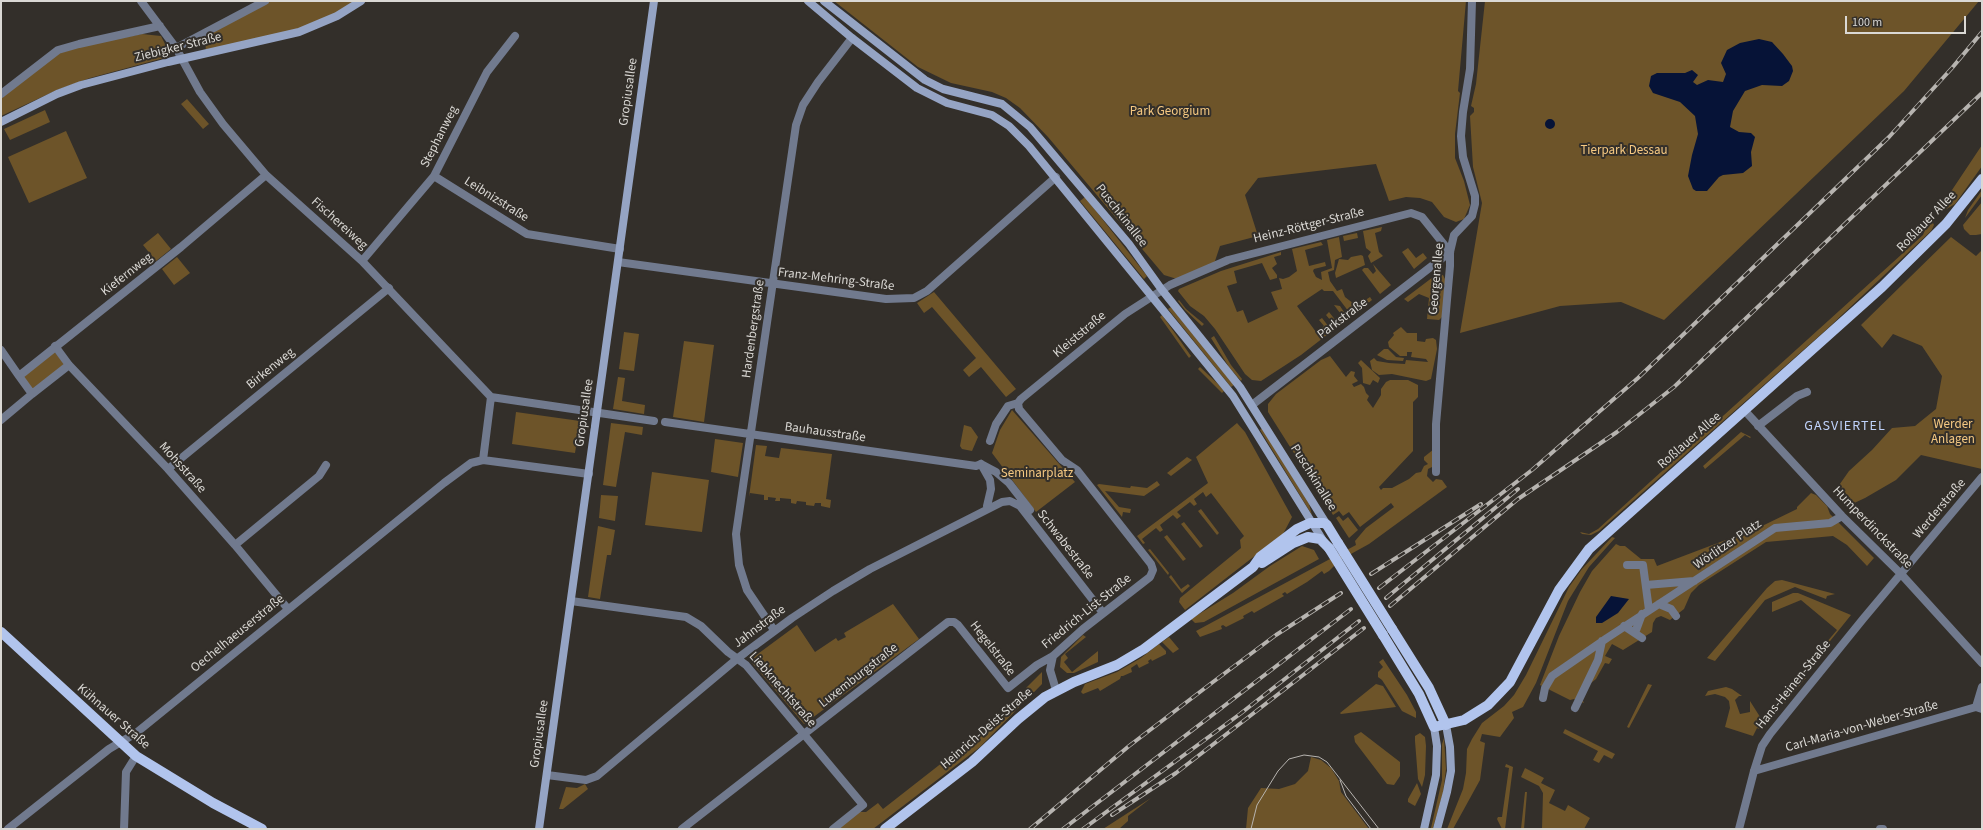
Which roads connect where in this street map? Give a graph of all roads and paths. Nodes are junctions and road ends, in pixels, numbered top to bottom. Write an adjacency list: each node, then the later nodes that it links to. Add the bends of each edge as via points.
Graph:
1 (141, 1): 8 (street, Fischereiweg)
2 (265, 1): 11 (street)
3 (361, 1): 12 (main road, Ziebigker Straße, via 338,16 299,32)
4 (654, 1): 19 (main road, Gropiusallee)
5 (808, 1): 10 (main road, Puschkinallee)
6 (824, 1): 25 (main road, Puschkinallee, via 925,80 947,90 994,101 1018,116 1043,141 1091,199)
7 (1472, 1): 20 (street, Georgenallee, via 1470,69 1461,136 1463,157 1475,204 1472,216 1454,235)
8 (160, 26): 11 (street, Fischereiweg); 13 (street, via 58,50)
9 (515, 36): 16 (street, Stephanweg, via 487,72)
10 (852, 38): 17 (main road, Puschkinallee, via 928,95 947,104 1001,120 1026,142); 23 (street, Hardenbergstraße, via 803,105 796,125)
11 (176, 48): 12 (street, Fischereiweg)
12 (183, 59): 14 (main road, Ziebigker Straße, via 82,85 57,94); 15 (street, Fischereiweg, via 200,92)
13 (1, 94)
14 (1, 122)
15 (266, 175): 21 (street, Fischereiweg); 27 (street, Kiefernweg, via 181,247)
16 (434, 176): 19 (street, Leibnizstraße, via 527,234); 21 (street, Stephanweg)
17 (1056, 177): 23 (street, Franz-Mehring-Straße, via 927,291 914,298 886,299); 26 (main road, Puschkinallee)
18 (1982, 179): 36 (main road, Roßlauer Allee, via 1936,235 1837,329)
19 (620, 249): 22 (main road, Gropiusallee)
20 (1450, 252): 25 (street, Heinz-Röttger-Straße, via 1422,217 1411,213 1228,260); 35 (street, Parkstraße); 48 (street, Georgenallee, via 1436,424)
21 (362, 261): 24 (street, Fischereiweg)
22 (618, 262): 23 (street, Franz-Mehring-Straße); 37 (main road, Gropiusallee)
23 (772, 284): 42 (street, Hardenbergstraße)
24 (389, 288): 33 (street, Fischereiweg); 47 (street, Birkenweg)
25 (1162, 290): 26 (street, Kleiststraße); 35 (main road, Puschkinallee)
26 (1153, 296): 34 (street, Kleiststraße, via 1110,324); 55 (main road, Puschkinallee, via 1244,412)
27 (56, 346): 29 (street, Mohsstraße); 30 (street, Kiefernweg)
28 (1, 350): 30 (street)
29 (69, 365): 32 (street); 47 (street, Mohsstraße)
30 (19, 376): 32 (street)
31 (1807, 392): 41 (street, via 1797,396)
32 (32, 394): 38 (street)
33 (491, 397): 37 (street); 44 (street)
34 (1018, 403): 43 (street, via 1008,406 996,424); 69 (street, Friedrich-List-Straße, via 1019,409 1033,426 1062,460 1077,470 1151,564 1153,570 1150,577)
35 (1252, 404): 56 (main road, Puschkinallee)
36 (1745, 411): 41 (street, Humperdinckstraße); 84 (main road, Roßlauer Allee, via 1613,527 1582,558 1552,602 1506,689 1475,714)
37 (597, 412): 39 (street); 49 (main road, Gropiusallee)
38 (1, 420)
39 (654, 421)
40 (665, 422): 42 (street, Bauhausstraße)
41 (1758, 426): 54 (street, Humperdinckstraße)
42 (750, 435): 45 (street, Bauhausstraße, via 976,466); 72 (street, Hardenbergstraße, via 736,534 737,551 747,590)
43 (990, 441)
44 (483, 460): 49 (street); 67 (street, Oechelhaeuserstraße, via 471,463 450,479)
45 (981, 464): 52 (street, via 990,480); 53 (street, via 1009,483)
46 (326, 465): 57 (street, via 319,476)
47 (168, 469): 57 (street, Mohsstraße)
48 (1436, 472)
49 (588, 474): 65 (main road, Gropiusallee)
50 (1982, 477): 61 (street, Werderstraße)
51 (1002, 502): 52 (street, Jahnstraße); 69 (street, Schwabestraße, via 1010,501 1020,506)
52 (988, 509): 72 (street, Jahnstraße, via 870,569)
53 (1030, 510)
54 (1842, 516): 61 (street, Humperdinckstraße); 62 (street, Wörlitzer Platz, via 1830,523 1775,528)
55 (1310, 522): 56 (main road, Puschkinallee); 58 (main road, Puschkinallee); 60 (main road, Heinrich-Deist-Straße, via 1270,549)
56 (1327, 525): 84 (main road, Puschkinallee, bridge, via 1429,688)
57 (235, 545): 67 (street, Mohsstraße)
58 (1326, 545): 60 (main road, Heinrich-Deist-Straße, via 1313,537 1302,539 1258,566); 85 (main road, Puschkinallee, bridge, via 1420,694)
59 (1627, 565): 63 (street, via 1642,565)
60 (1252, 567): 80 (main road, Heinrich-Deist-Straße, via 1124,661)
61 (1901, 574): 77 (street, Humperdinckstraße); 89 (street, Hans-Heinen-Straße, via 1770,734 1762,746)
62 (1696, 581): 63 (street, Wörlitzer Platz); 64 (street, Wörlitzer Platz)
63 (1646, 585): 68 (street)
64 (1677, 593): 66 (street, Wörlitzer Platz); 66 (street, via 1674,612)
65 (571, 601): 76 (street, Liebknechtstraße, via 686,618 701,626 728,652); 90 (main road, Gropiusallee)
66 (1659, 604): 68 (street, Wörlitzer Platz)
67 (288, 609): 87 (street, Oechelhaeuserstraße)
68 (1645, 612): 71 (street, Wörlitzer Platz); 71 (street, via 1638,636)
69 (1103, 613): 75 (street, Friedrich-List-Straße)
70 (958, 625): 79 (street, Hegelstraße); 86 (street, Luxemburgstraße, via 946,623)
71 (1624, 626): 74 (street, Wörlitzer Platz)
72 (774, 630): 76 (street, Jahnstraße)
73 (1, 632): 87 (main road, Kühnauer Straße)
74 (1602, 641): 81 (street, Wörlitzer Platz, via 1552,676); 82 (street, via 1598,660)
75 (1053, 656): 79 (street, Friedrich-List-Straße); 80 (street, via 1050,670)
76 (738, 658): 86 (street, Liebknechtstraße); 90 (street, Jahnstraße, via 597,776 586,780)
77 (1982, 663)
78 (1982, 687): 83 (street, Carl-Maria-von-Weber-Straße)
79 (1008, 688)
80 (1056, 690): 97 (main road, Heinrich-Deist-Straße, via 1034,705 972,762)
81 (1543, 698)
82 (1574, 708)
83 (1979, 708): 89 (street, Carl-Maria-von-Weber-Straße)
84 (1446, 725): 85 (main road, Roßlauer Allee); 99 (main road, via 1451,771)
85 (1435, 732): 98 (main road, via 1436,775)
86 (804, 733): 95 (street, Luxemburgstraße); 96 (street, Liebknechtstraße, via 864,805)
87 (120, 743): 88 (main road, Kühnauer Straße); 91 (street, Oechelhaeuserstraße, via 107,750)
88 (136, 756): 92 (street, via 126,772); 93 (main road, Kühnauer Straße, via 213,803)
89 (1754, 771): 100 (street, Hans-Heinen-Straße)
90 (547, 775): 94 (main road, Gropiusallee)
91 (8, 829)
92 (124, 829)
93 (262, 829)
94 (540, 829)
95 (682, 829)
96 (833, 829)
97 (885, 829)
98 (1424, 829)
99 (1437, 829)
100 (1740, 829)

